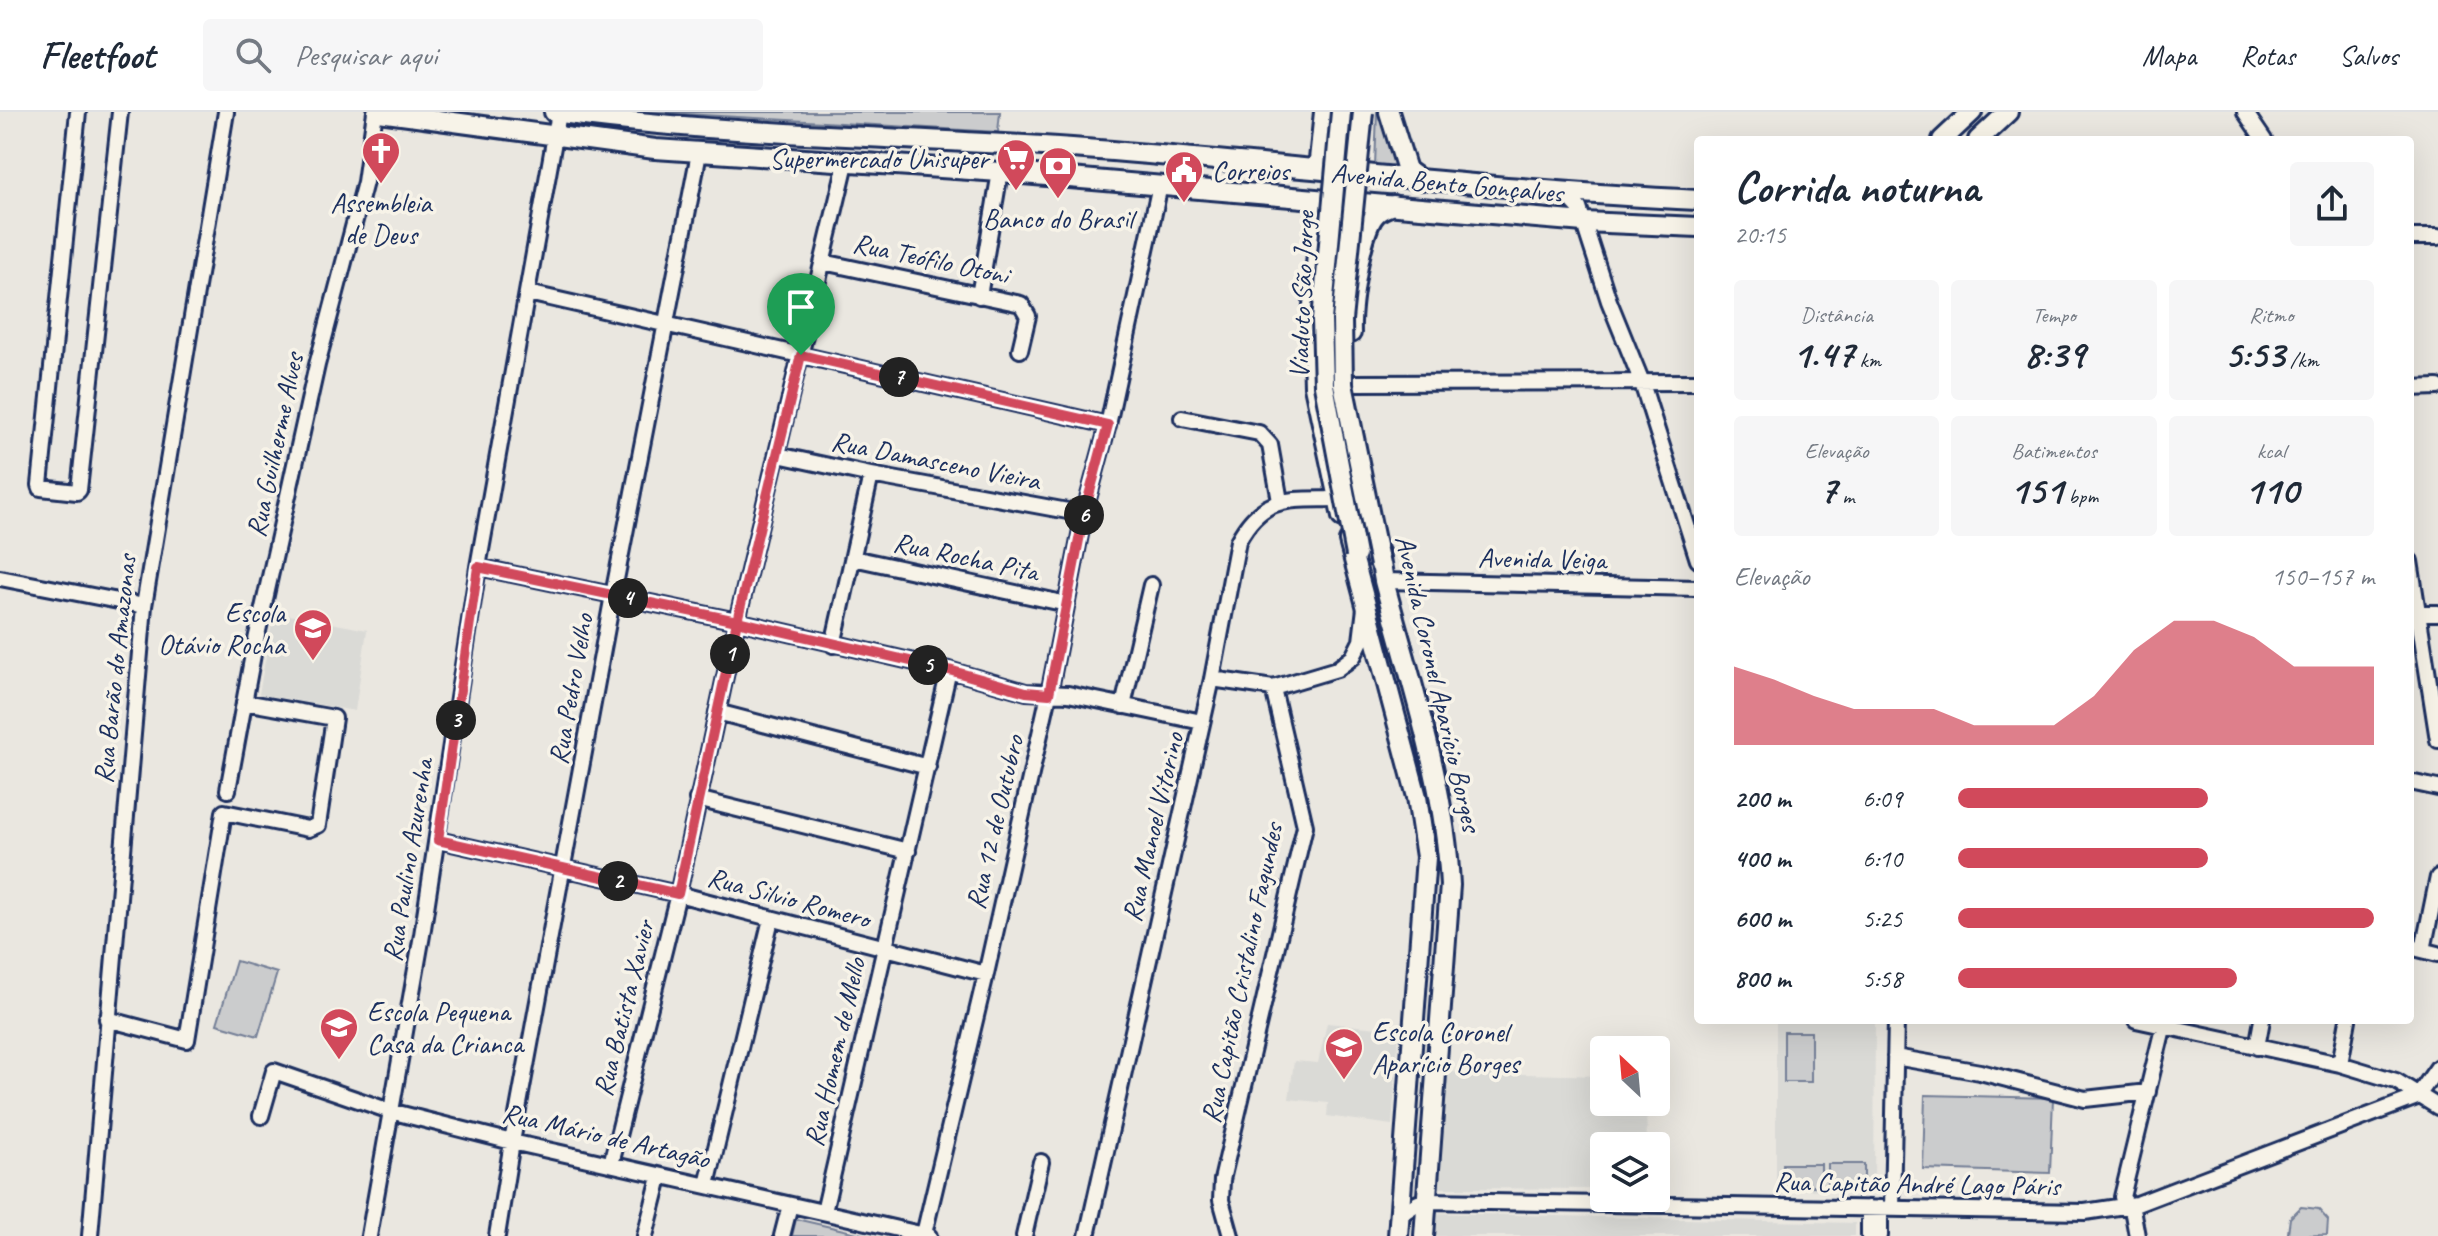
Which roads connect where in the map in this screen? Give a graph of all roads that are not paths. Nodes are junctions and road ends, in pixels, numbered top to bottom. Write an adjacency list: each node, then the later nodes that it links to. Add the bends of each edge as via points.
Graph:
1 (78, 112): 2 (street, via 40,485 77,492)
2 (120, 112)
3 (226, 112): 62 (street, Rua Barão do Amazonas)
4 (377, 112): 13 (main road, Avenida Bento Gonçalves); 71 (street, Rua Guilherme Alves)
5 (557, 112): 13 (street, Rua Paulino Azurenha); 19 (main road, Avenida Bento Gonçalves, via 658,125 1071,148)
6 (1324, 112): 19 (main road, via 1319,160)
7 (1341, 112): 53 (main road, Viaduto São Jorge, bridge, via 1322,320 1324,385)
8 (1363, 112): 55 (main road, Viaduto São Jorge, bridge, via 1342,320 1343,384)
9 (1389, 112): 21 (main road, via 1407,170)
10 (1972, 112): 14 (main road)
11 (2008, 112): 15 (main road)
12 (2245, 112): 16 (street)
13 (555, 136): 17 (main road, Avenida Bento Gonçalves); 34 (street, Rua Paulino Azurenha)
14 (1946, 136)
15 (1982, 136)
16 (2261, 136)
17 (699, 153): 18 (main road, Avenida Bento Gonçalves); 36 (street, Rua Pedro Velho)
18 (846, 163): 20 (main road, Avenida Bento Gonçalves); 31 (street, Rua Batista Xavier)
19 (1313, 169): 21 (main road, Avenida Bento Gonçalves)
20 (1000, 172): 22 (main road, Avenida Bento Gonçalves); 35 (street)
21 (1421, 180): 23 (main road, Avenida Bento Gonçalves)
22 (1160, 185): 24 (main road, Avenida Bento Gonçalves); 45 (street, Rua 12 de Outubro)
23 (1565, 193): 25 (main road, Avenida Bento Gonçalves); 27 (street)
24 (1321, 200): 26 (main road, Avenida Bento Gonçalves); 32 (main road, Avenida Coronel Aparício Borges)
25 (1694, 200)
26 (1393, 205): 27 (main road, Avenida Bento Gonçalves); 33 (main road, Avenida Coronel Aparício Borges, via 1376,213 1368,227)
27 (1584, 222): 28 (main road, Avenida Bento Gonçalves); 39 (street)
28 (1694, 227)
29 (2414, 237): 30 (street)
30 (2438, 237)
31 (823, 262): 35 (street, Rua Teófilo Otoni); 38 (street, Rua Batista Xavier)
32 (1315, 270): 33 (main road, via 1341,262); 48 (main road, Avenida Coronel Aparício Borges, via 1314,386)
33 (1357, 274): 41 (main road, Avenida Coronel Aparício Borges)
34 (528, 293): 36 (street); 54 (street, Rua Paulino Azurenha)
35 (979, 296): 37 (street, Rua Teófilo Otoni, via 1026,309)
36 (667, 326): 38 (street); 59 (street, Rua Pedro Velho)
37 (1020, 350)
38 (801, 355): 45 (street); 46 (street, Rua Batista Xavier)
39 (1641, 380): 40 (street); 41 (street); 51 (street)
40 (1694, 382)
41 (1352, 383): 55 (main road, Avenida Coronel Aparício Borges)
42 (2438, 387): 43 (street)
43 (2414, 388)
44 (1182, 418): 49 (street, via 1266,438)
45 (1108, 425): 50 (street, Rua 12 de Outubro)
46 (778, 455): 47 (street, Rua Damasceno Vieira); 65 (street, Rua Batista Xavier)
47 (871, 475): 50 (street, Rua Damasceno Vieira); 52 (street)
48 (1336, 499): 49 (street); 53 (main road, Avenida Coronel Aparício Borges)
49 (1280, 501): 68 (street, Rua Manoel Vitorino, via 1247,525 1238,541)
50 (1084, 514): 61 (street, Rua 12 de Outubro)
51 (1694, 547)
52 (853, 558): 61 (street, Rua Rocha Pita); 66 (street)
53 (1357, 564): 60 (main road, Avenida Coronel Aparício Borges)
54 (478, 567): 59 (street); 81 (street, Rua Paulino Azurenha)
55 (1382, 573): 58 (street, Avenida Veiga); 110 (main road, Avenida Coronel Aparício Borges, via 1448,846 1450,885)
56 (0, 578): 62 (street)
57 (1151, 585): 72 (street)
58 (1694, 588)
59 (613, 595): 65 (street); 83 (street, Rua Pedro Velho)
60 (1366, 602): 69 (street, via 1361,641 1353,657 1337,669); 115 (main road, Avenida Coronel Aparício Borges, via 1417,797 1426,857)
61 (1067, 604): 70 (street, Rua 12 de Outubro)
62 (144, 606): 90 (street, Rua Barão do Amazonas)
63 (2414, 613): 64 (street); 75 (street)
64 (2438, 613)
65 (737, 621): 66 (street); 73 (street, Rua Batista Xavier)
66 (833, 645): 67 (street)
67 (949, 670): 70 (street); 76 (street, Rua Homem de Mello)
68 (1212, 679): 69 (street); 74 (street, Rua Manoel Vitorino)
69 (1273, 688): 127 (street, Rua Capitão Cristalino Fagundes, via 1305,826 1222,1180 1221,1200)
70 (1049, 694): 72 (street); 89 (street, Rua 12 de Outubro)
71 (244, 702): 79 (street, Rua Guilherme Alves); 90 (street, via 334,718 318,825 308,829 224,812 187,1040)
72 (1123, 706): 74 (street)
73 (717, 712): 76 (street); 80 (street, Rua Batista Xavier)
74 (1202, 722): 126 (street, Rua Manoel Vitorino)
75 (2438, 740)
76 (928, 767): 82 (street, Rua Homem de Mello)
77 (2414, 783): 78 (street)
78 (2438, 788)
79 (228, 790)
80 (697, 799): 82 (street); 85 (street, Rua Batista Xavier)
81 (438, 840): 83 (street, Rua Silvio Romero); 103 (street, Rua Paulino Azurenha)
82 (908, 851): 87 (street, Rua Homem de Mello)
83 (564, 869): 85 (street, Rua Silvio Romero); 105 (street, Rua Pedro Velho)
84 (2438, 877): 88 (street)
85 (678, 894): 86 (street, Rua Silvio Romero); 107 (street, Rua Batista Xavier)
86 (771, 919): 87 (street, Rua Silvio Romero); 109 (street)
87 (884, 949): 89 (street, Rua Silvio Romero); 114 (street, Rua Homem de Mello)
88 (2424, 950)
89 (986, 974): 118 (street, Rua 12 de Outubro)
90 (107, 1019): 119 (street, Rua Barão do Amazonas)
91 (1896, 1024): 97 (street)
92 (2164, 1024): 100 (street)
93 (2168, 1024): 96 (street)
94 (2261, 1024): 96 (street)
95 (2347, 1024): 98 (street)
96 (2257, 1047): 98 (street)
97 (1895, 1057): 100 (street, via 2085,1099); 113 (street)
98 (2340, 1064): 101 (street, via 2396,1081)
99 (2438, 1067): 101 (street)
100 (2148, 1092): 112 (street, via 2122,1197)
101 (2417, 1097): 102 (street); 112 (street, Rua Capitão André Lago Páris)
102 (2438, 1107)
103 (390, 1111): 104 (street, Rua Mário de Artagão, via 274,1071); 105 (street, Rua Mário de Artagão); 120 (street, Rua Paulino Azurenha)
104 (261, 1116)
105 (512, 1142): 107 (street, Rua Mário de Artagão); 121 (street, Rua Pedro Velho)
106 (1041, 1162): 125 (street)
107 (611, 1164): 108 (street, Rua Mário de Artagão)
108 (660, 1177): 109 (street, Rua Mário de Artagão); 122 (street)
109 (707, 1185): 111 (street, Rua Mário de Artagão)
110 (1426, 1201): 113 (street, Rua Capitão André Lago Páris); 115 (street, Rua Capitão André Lago Páris); 129 (main road, Avenida Coronel Aparício Borges)
111 (790, 1205): 114 (street, Rua Mário de Artagão); 123 (street)
112 (2127, 1207): 113 (street, Rua Capitão André Lago Páris, via 2085,1212); 130 (street)
113 (1880, 1208): 117 (street)
114 (824, 1212): 116 (street, Rua Mário de Artagão)
115 (1400, 1215): 128 (main road, Avenida Coronel Aparício Borges)
116 (859, 1220): 118 (street, Rua Mário de Artagão); 124 (street)
117 (1875, 1234)
118 (927, 1235)
119 (90, 1236)
120 (369, 1236)
121 (497, 1236)
122 (645, 1236)
123 (782, 1236)
124 (855, 1236)
125 (1024, 1236)
126 (1087, 1236)
127 (1231, 1236)
128 (1398, 1236)
129 (1424, 1236)
130 (2137, 1236)

